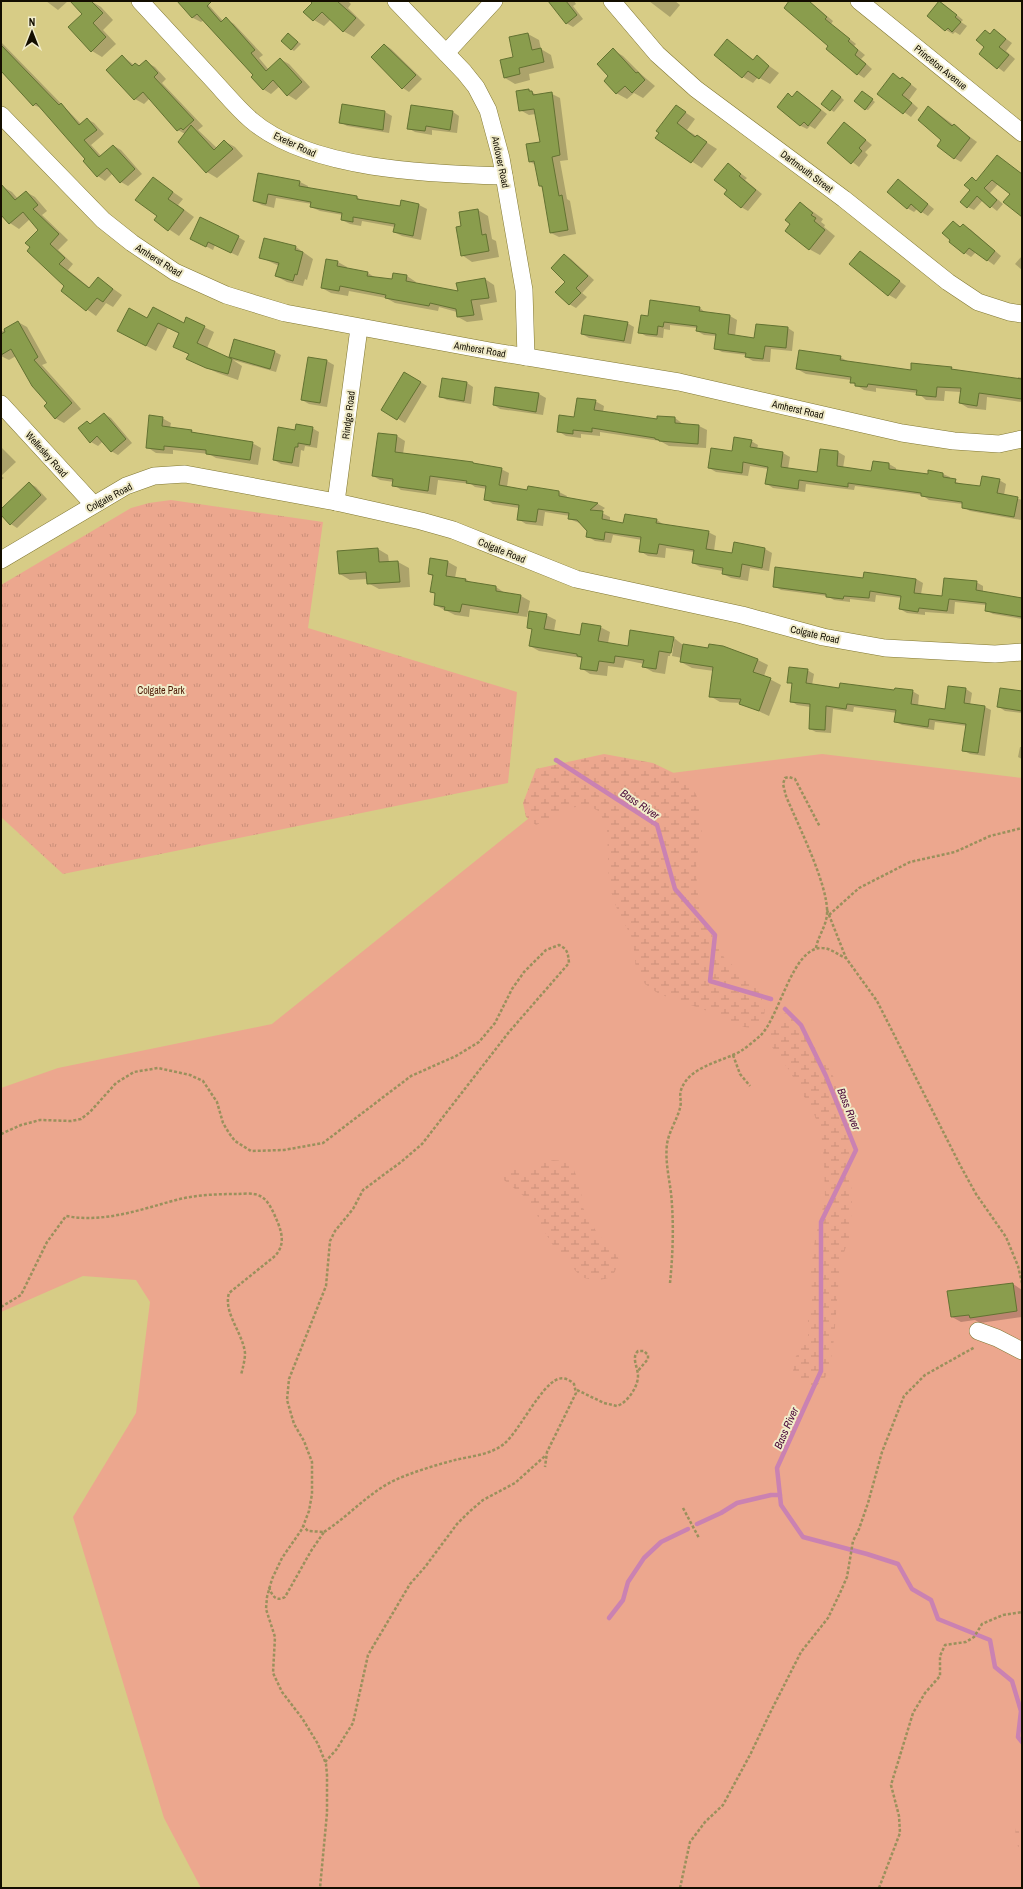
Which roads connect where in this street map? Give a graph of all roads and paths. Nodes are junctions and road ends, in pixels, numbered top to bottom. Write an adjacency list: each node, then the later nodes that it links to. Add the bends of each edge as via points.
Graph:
1 (140, 1): 9 (street, Exeter Road, via 252,121 281,140 322,156 377,167 451,175)
2 (396, 1): 6 (street, Andover Road)
3 (494, 1): 6 (street)
4 (612, 1): 10 (street, Dartmouth Street, via 656,54 696,89 844,199 948,282 978,302)
5 (859, 1): 8 (street, Princeton Avenue)
6 (446, 53): 9 (street, Andover Road, via 476,87 488,110)
7 (1, 115): 11 (street, Amherst Road, via 102,220 175,272 226,295 255,304 285,313)
8 (1022, 133)
9 (504, 176): 12 (street, Andover Road, via 524,290)
10 (1022, 314)
11 (359, 328): 12 (street, Amherst Road); 15 (street, Rindge Road)
12 (526, 357): 14 (street, Amherst Road, via 679,382 902,433 954,441 999,444)
13 (1, 404): 16 (street, Wellesley Road)
14 (1022, 439)
15 (336, 502): 16 (street, Colgate Road, via 185,474 154,476 126,486); 18 (street, Colgate Road, via 453,530 576,579 742,615 823,637 885,648 995,654)
16 (93, 504): 17 (street, Colgate Road)
17 (1, 560)
18 (1022, 652)
19 (820, 827): 21 (path, via 795,779 785,778 782,784 820,878)
20 (1022, 828): 22 (path, via 990,836 955,852 910,862 859,888)
21 (827, 910): 22 (path); 23 (path, via 825,925)
22 (829, 915): 24 (path)
23 (816, 948): 24 (path, via 826,948); 25 (path, via 800,960 767,1028)
24 (846, 958): 28 (path, via 877,1002 960,1165 979,1198 1002,1229 1016,1261)
25 (733, 1055): 26 (path, via 740,1074); 29 (path, via 697,1071 688,1079 681,1091 681,1106 670,1132 666,1154 672,1213)
26 (750, 1086)
27 (1, 1134): 39 (path, via 40,1120 81,1119 116,1083 134,1072 158,1068 190,1074 203,1081 217,1102 229,1134 251,1151 293,1149 323,1143 411,1076 456,1056 479,1042 495,1023 512,989 524,972 546,950 559,945 565,948 569,963 509,1032 422,1144 363,1190 330,1241 326,1286 291,1371 288,1389 287,1400 294,1424 308,1451 312,1467 312,1494)
28 (1022, 1283)
29 (670, 1284)
30 (1, 1307): 34 (path, via 21,1295 47,1242 66,1216 103,1218 210,1194 254,1194 266,1201 274,1214 282,1241 281,1249 275,1256 229,1293 230,1309 245,1352)
31 (976, 1339): 32 (street, via 997,1338); 46 (path, via 925,1375 904,1396 882,1452 868,1503 853,1541 847,1577 840,1593 828,1618 801,1652 723,1805 705,1822 690,1842)
32 (1022, 1351)
33 (637, 1372): 33 (path, via 636,1353 644,1351 648,1359); 35 (path, via 637,1380 631,1393 617,1406 604,1403)
34 (241, 1374)
35 (577, 1390): 36 (path); 40 (path, via 568,1380 561,1378 554,1381 513,1434 500,1446 394,1481 376,1491)
36 (546, 1455): 37 (path); 44 (path, via 514,1483 483,1500 469,1512 410,1584 369,1652 353,1722 339,1747)
37 (545, 1467)
38 (683, 1508): 41 (path)
39 (303, 1526): 40 (path, via 308,1531); 42 (path, via 282,1558)
40 (324, 1532): 42 (path, via 285,1597 276,1599)
41 (699, 1538)
42 (269, 1587): 44 (path, via 266,1608 275,1637 273,1673 282,1692 318,1744)
43 (1022, 1612): 47 (path, via 1003,1615 982,1624 966,1642 945,1645 940,1656 940,1676 925,1693 913,1714 891,1785 899,1816 900,1833)
44 (325, 1762): 45 (path, via 328,1799)
45 (320, 1888)
46 (680, 1888)
47 (879, 1888)

